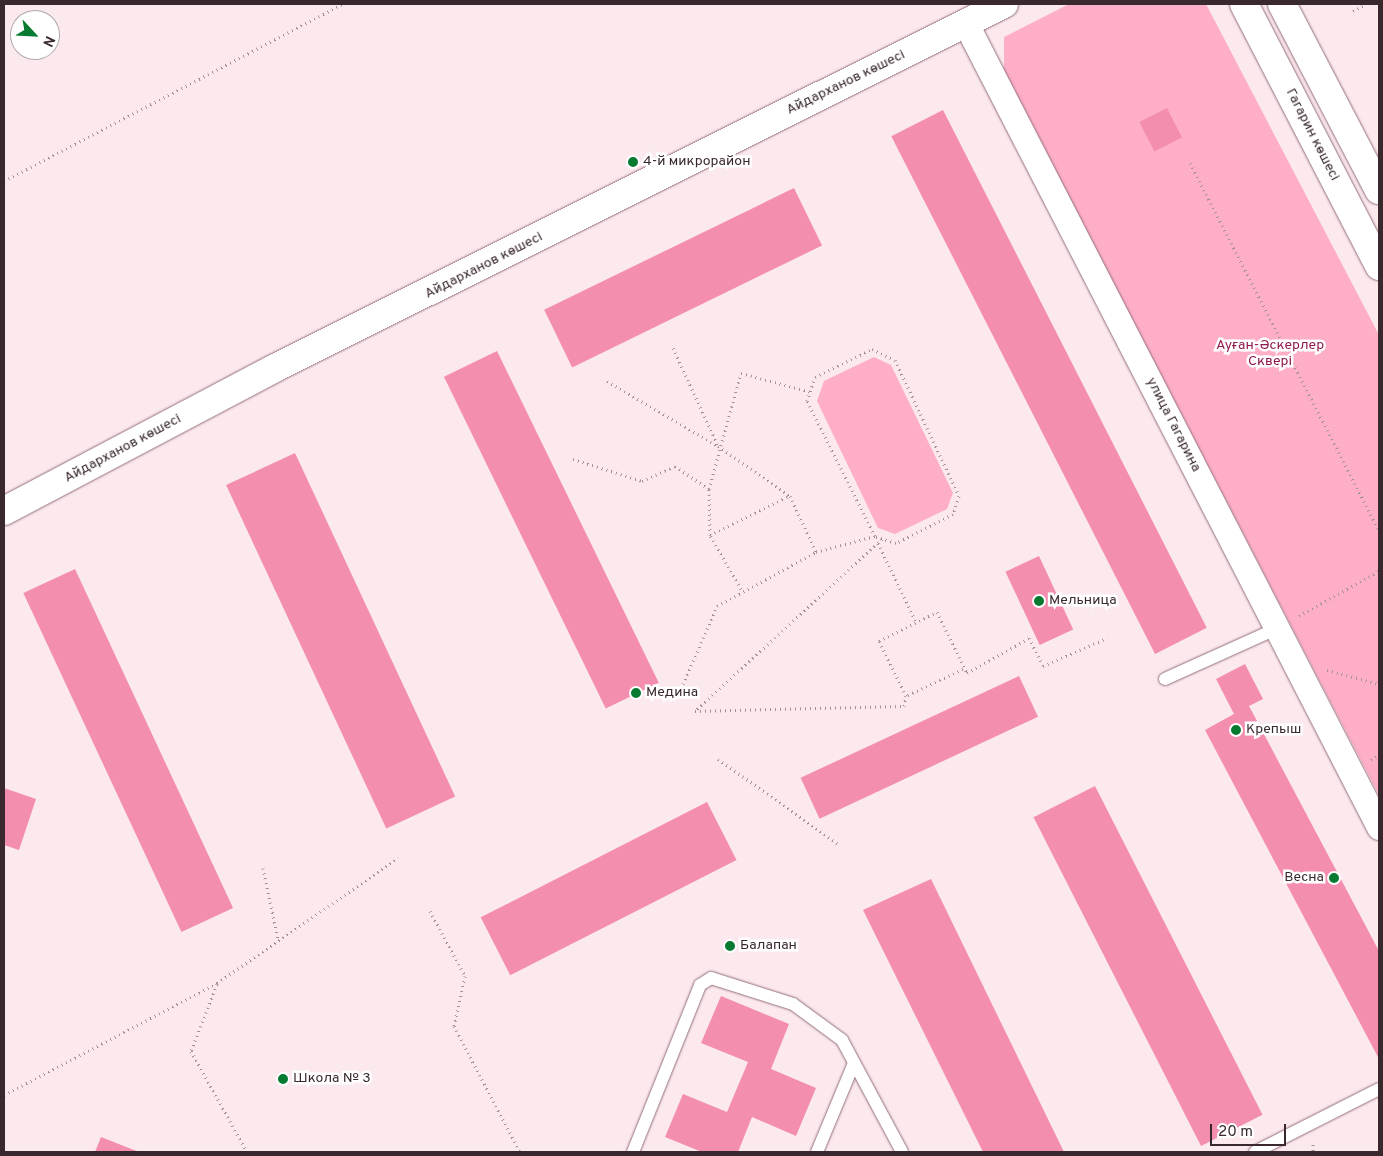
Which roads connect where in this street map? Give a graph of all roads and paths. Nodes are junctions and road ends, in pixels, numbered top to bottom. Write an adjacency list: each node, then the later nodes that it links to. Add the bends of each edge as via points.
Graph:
1 (342, 4): 9 (path)
2 (1004, 4): 7 (street, Айдарханов көшесі)
3 (1244, 4): 11 (street, Гагарин көшесі)
4 (1282, 4): 10 (street)
5 (1366, 4): 6 (path)
6 (1353, 11)
7 (966, 24): 19 (street, Айдарханов көшесі, via 273,369); 29 (street, улица Гагарина)
8 (1190, 162): 20 (path)
9 (4, 181)
10 (1379, 190)
11 (1379, 266)
12 (673, 348): 15 (path)
13 (608, 381): 15 (path)
14 (811, 392): 15 (path, via 740,373); 22 (path, via 807,401); 23 (path, via 815,377 872,349 895,360 959,496 953,514 896,543)
15 (718, 446): 17 (path); 18 (path)
16 (573, 459): 17 (path, via 642,481 675,466)
17 (709, 489): 21 (path)
18 (790, 496): 21 (path); 25 (path)
19 (4, 511)
20 (1379, 531)
21 (710, 535): 27 (path)
22 (875, 536): 23 (path); 25 (path)
23 (882, 538): 24 (path)
24 (878, 543): 28 (path); 36 (path, via 695,711 904,706)
25 (816, 552): 27 (path)
26 (1379, 571): 29 (path)
27 (741, 589): 34 (path, via 717,606)
28 (916, 622): 31 (path, via 937,612); 36 (path, via 879,641)
29 (1284, 625): 33 (lane); 38 (street, улица Гагарина)
30 (1107, 638): 31 (path, via 1043,666 1029,638 967,673)
31 (963, 669): 36 (path)
32 (1322, 669): 35 (path)
33 (1165, 679)
34 (682, 684)
35 (1379, 684)
36 (906, 696)
37 (718, 760): 39 (path)
38 (1379, 828)
39 (837, 843)
40 (398, 858): 43 (path)
41 (264, 868): 43 (path)
42 (430, 910): 49 (path, via 465,976 454,1026)
43 (278, 939): 44 (path)
44 (217, 983): 47 (path); 48 (path, via 191,1051)
45 (854, 1063): 50 (lane, via 842,1040 793,1004 711,978 700,985); 51 (lane); 52 (lane)
46 (1379, 1089): 53 (lane)
47 (4, 1095)
48 (247, 1152)
49 (520, 1152)
50 (634, 1152)
51 (817, 1152)
52 (902, 1152)
53 (1255, 1152)

